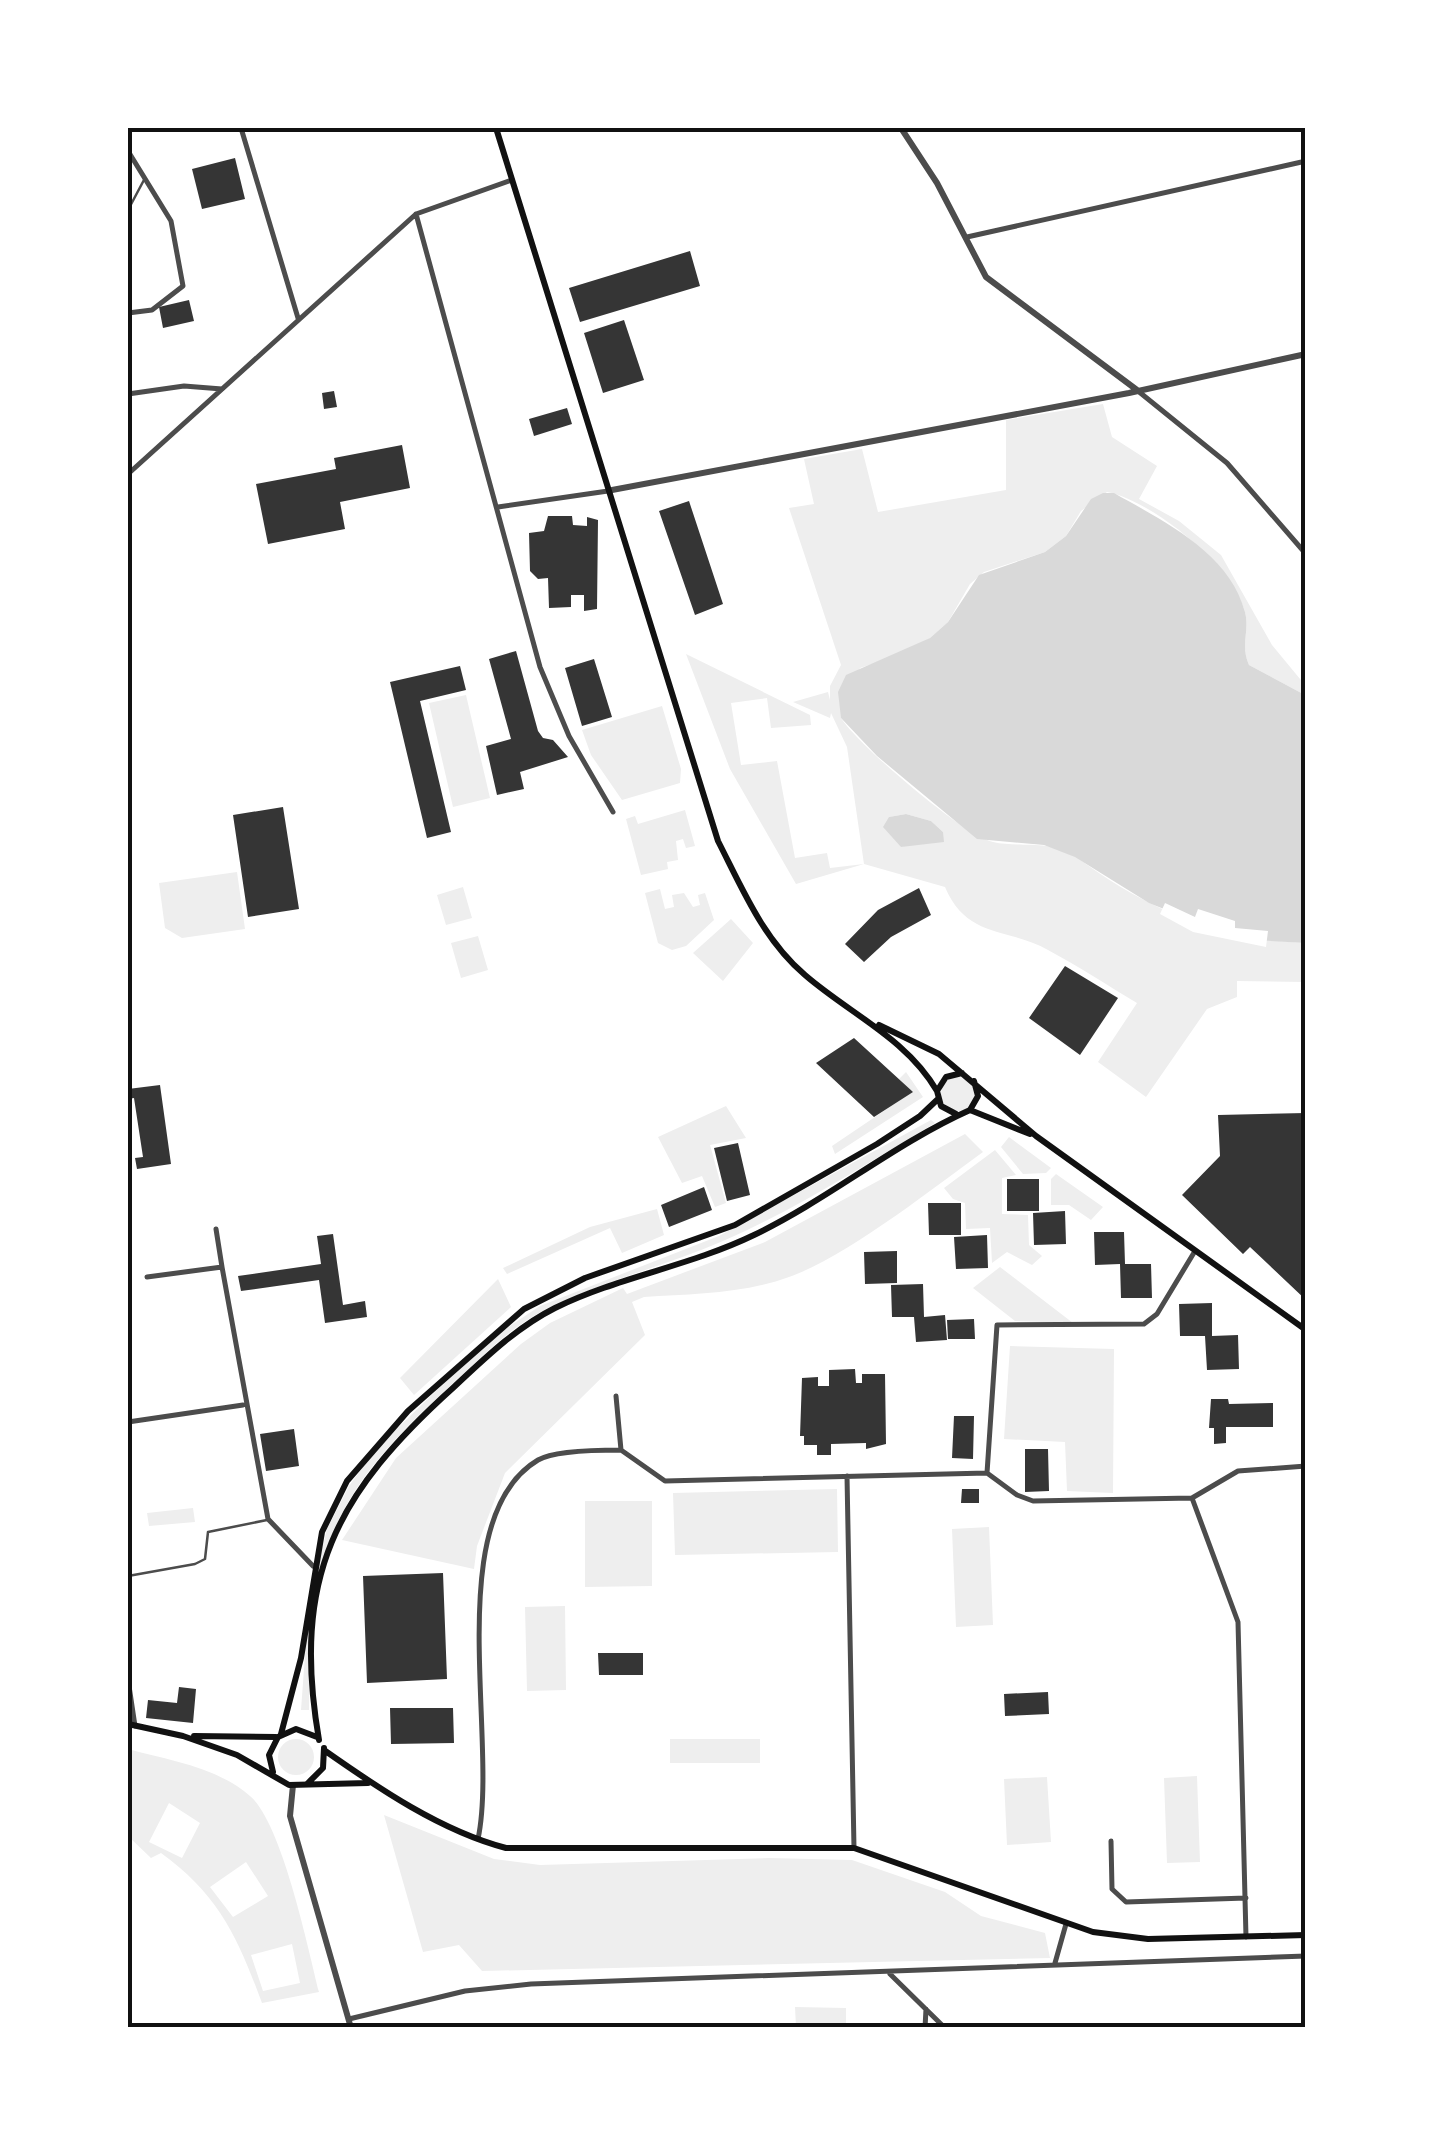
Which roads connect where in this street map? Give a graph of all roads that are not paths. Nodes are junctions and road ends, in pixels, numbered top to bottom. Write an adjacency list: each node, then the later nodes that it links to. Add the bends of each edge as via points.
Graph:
1 (241, 128): 12 (street)
2 (496, 128): 7 (main road)
3 (900, 128): 10 (street)
4 (128, 151): 6 (street)
5 (1306, 161): 10 (street)
6 (145, 176): 8 (lane); 11 (street, via 171,221 183,286 152,310)
7 (512, 180): 9 (street); 18 (main road)
8 (128, 210)
9 (416, 214): 12 (street); 19 (street)
10 (964, 238): 15 (street, via 996,287)
11 (128, 314)
12 (298, 318): 14 (street)
13 (1306, 354): 15 (street)
14 (222, 390): 16 (street, via 184,386); 17 (street)
15 (1138, 391): 18 (street); 20 (street, via 1227,463)
16 (128, 394)
17 (128, 474)
18 (612, 490): 19 (street); 22 (main road, via 718,841 770,938 804,974)
19 (498, 507): 21 (street, via 540,667 569,736)
20 (1306, 554)
21 (614, 812)
22 (868, 1021): 23 (main road, via 929,1049); 25 (main road, via 917,1061)
23 (962, 1074): 24 (main road); 25 (main road, via 946,1076)
24 (974, 1081): 26 (main road, via 978,1096); 27 (main road)
25 (938, 1095): 26 (main road, via 947,1112); 42 (main road, via 877,1144 734,1224 584,1278 502,1324 408,1410 357,1468 330,1513)
26 (966, 1112): 27 (main road); 48 (main road, via 750,1238 542,1316 413,1424 358,1488 329,1544 312,1658)
27 (1036, 1136): 29 (main road)
28 (216, 1228): 30 (street)
29 (1195, 1252): 32 (main road); 38 (street, via 1158,1314 1144,1324 997,1325)
30 (222, 1267): 31 (street); 34 (street)
31 (147, 1276)
32 (1306, 1330)
33 (616, 1396): 36 (street)
34 (245, 1405): 35 (street); 41 (street)
35 (128, 1422)
36 (621, 1450): 39 (street, via 665,1482); 54 (street, via 541,1458 512,1483 483,1554 478,1637 486,1805)
37 (1306, 1466): 40 (street, via 1238,1470)
38 (987, 1473): 39 (street); 40 (street, via 1034,1501)
39 (847, 1476): 56 (street)
40 (1192, 1498): 57 (street, via 1238,1622)
41 (268, 1519): 42 (street); 43 (lane, via 208,1532 205,1559 195,1564)
42 (312, 1566): 47 (main road, via 301,1658)
43 (128, 1576)
44 (128, 1679): 45 (street)
45 (131, 1725): 46 (main road)
46 (182, 1736): 47 (main road); 50 (main road, via 237,1754)
47 (279, 1736): 48 (main road, via 300,1729); 50 (main road, via 269,1759)
48 (320, 1740): 49 (main road)
49 (324, 1750): 51 (main road, via 321,1772); 52 (main road)
50 (279, 1779): 53 (main road)
51 (307, 1784): 52 (main road); 53 (main road)
52 (371, 1784): 54 (main road)
53 (293, 1785): 65 (street, via 290,1816)
54 (478, 1839): 56 (main road, via 548,1852)
55 (1111, 1841): 57 (street, via 1112,1889 1126,1902)
56 (854, 1848): 58 (main road)
57 (1246, 1898): 60 (street)
58 (1066, 1924): 60 (main road, via 1148,1939); 62 (street)
59 (1306, 1935): 60 (main road)
60 (1246, 1937)
61 (1306, 1956): 62 (street)
62 (1056, 1963): 63 (street)
63 (890, 1974): 64 (street); 65 (street, via 531,1984 465,1990)
64 (926, 2006): 66 (street); 67 (street)
65 (350, 2023)
66 (925, 2028)
67 (946, 2028)

